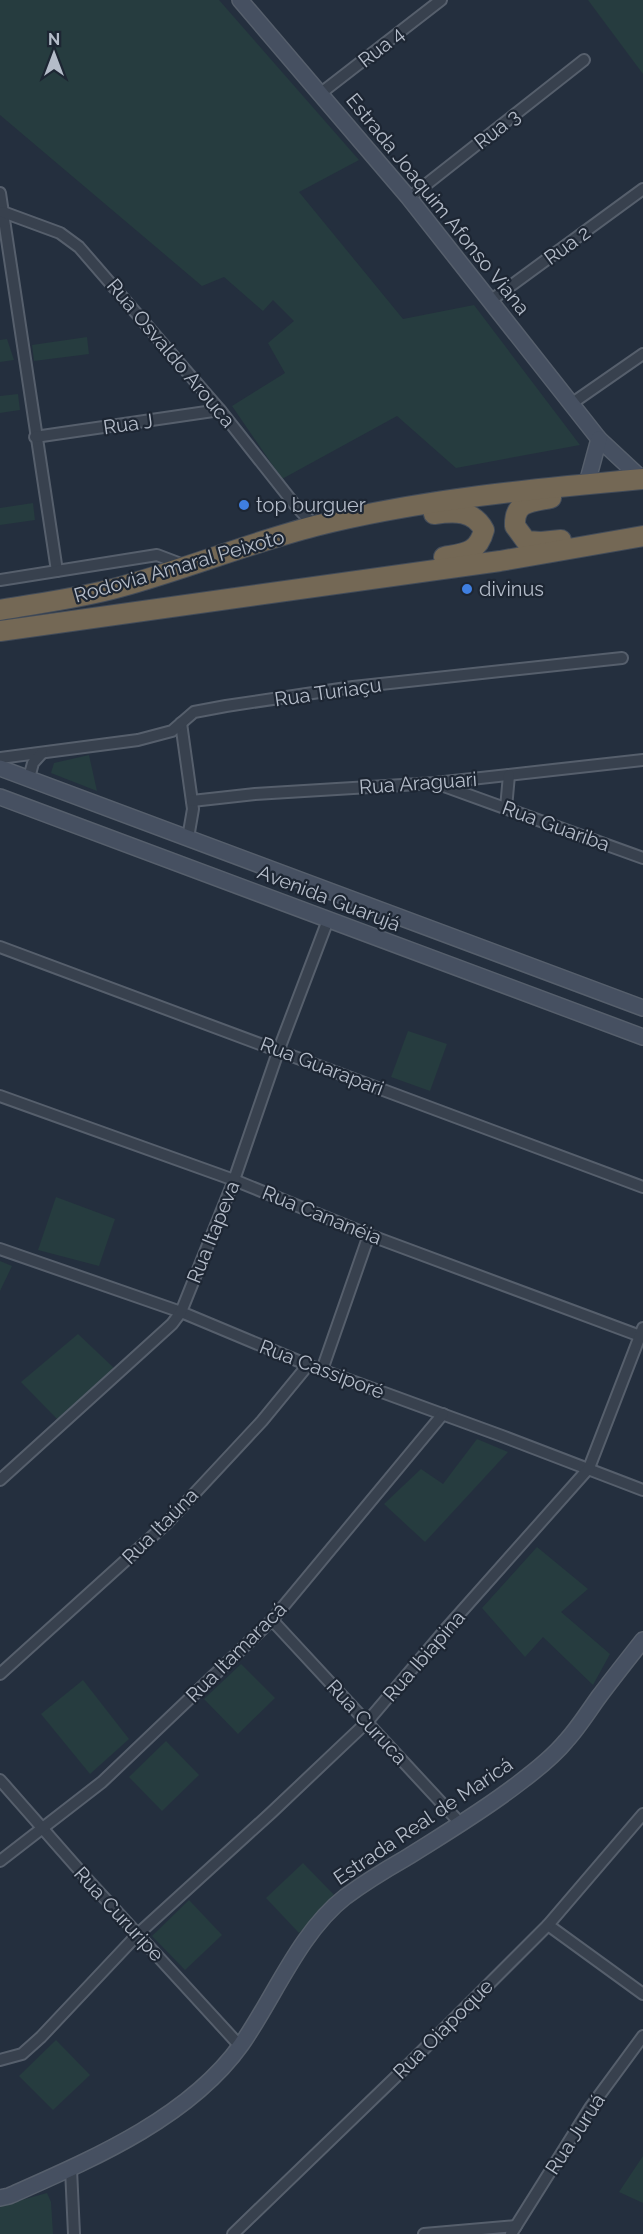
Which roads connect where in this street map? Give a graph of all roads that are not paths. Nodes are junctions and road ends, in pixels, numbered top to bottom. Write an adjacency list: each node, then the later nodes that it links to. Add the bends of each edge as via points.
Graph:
1 (240, 0): 4 (street, Estrada Joaquim Afonso Viana)
2 (441, 0): 4 (street, Rua 4)
3 (584, 60): 7 (street, Rua 3)
4 (321, 93): 7 (street, Estrada Joaquim Afonso Viana)
5 (643, 189): 9 (street, Rua 2)
6 (0, 193): 8 (street)
7 (409, 198): 9 (street, Estrada Joaquim Afonso Viana)
8 (3, 212): 12 (street, Rua Osvaldo Arouca, via 60,233 79,247); 13 (street)
9 (490, 301): 11 (street, Estrada Joaquim Afonso Viana)
10 (643, 354): 11 (street)
11 (572, 404): 14 (street, Estrada Joaquim Afonso Viana)
12 (220, 410): 13 (street, Rua J); 18 (street, Rua Osvaldo Arouca)
13 (35, 437): 22 (street)
14 (599, 439): 15 (street, Estrada Joaquim Afonso Viana); 16 (street)
15 (643, 479): 16 (highway, Rodovia Amaral Peixoto)
16 (587, 483): 18 (highway, Rodovia Amaral Peixoto, via 405,507)
17 (643, 487): 19 (highway, via 529,503 520,507 515,518 526,541 541,542)
18 (315, 526): 21 (highway, Rodovia Amaral Peixoto)
19 (643, 526)
20 (643, 536): 25 (highway, Rodovia Amaral Peixoto)
21 (186, 566): 22 (street, via 157,555); 23 (highway, Rodovia Amaral Peixoto)
22 (57, 571): 24 (street)
23 (158, 575): 25 (highway, via 184,576 302,543 447,512 474,516 484,530 481,542 470,551 294,581); 26 (highway, Rodovia Amaral Peixoto, via 80,596)
24 (0, 580)
25 (256, 595): 27 (highway, Rodovia Amaral Peixoto)
26 (0, 610)
27 (0, 632)
28 (622, 658): 29 (street, Rua Turiaçu, via 353,687 194,712)
29 (181, 723): 30 (street, Rua Turiaçu, via 166,734); 38 (street)
30 (42, 753): 31 (street, Rua Turiaçu); 35 (street)
31 (0, 758)
32 (643, 760): 34 (street, Rua Araguari)
33 (0, 768): 35 (street, Avenida Guarujá)
34 (509, 775): 36 (street, Rua Araguari); 40 (street)
35 (29, 778): 39 (street); 41 (street, Avenida Guarujá)
36 (435, 783): 38 (street, Rua Araguari); 40 (street, Rua Guariba)
37 (0, 798): 39 (street, Avenida Guarujá)
38 (192, 801): 41 (street, via 193,820)
39 (20, 805): 44 (street, Avenida Guarujá)
40 (506, 808): 43 (street, Rua Guariba)
41 (188, 838): 42 (street, Avenida Guarujá)
42 (219, 849): 44 (street); 47 (street, Avenida Guarujá)
43 (643, 858)
44 (208, 875): 45 (street, Avenida Guarujá)
45 (328, 920): 48 (street, Avenida Guarujá); 49 (street, Rua Itapeva)
46 (0, 947): 49 (street, Rua Guarapari)
47 (643, 1008)
48 (643, 1038)
49 (279, 1049): 51 (street, Rua Itapeva); 52 (street, Rua Guarapari)
50 (0, 1096): 51 (street, Rua Cananéia)
51 (234, 1180): 53 (street, Rua Cananéia); 55 (street, Rua Itapeva)
52 (643, 1187)
53 (369, 1235): 56 (street, Rua Cananéia); 58 (street)
54 (0, 1249): 55 (street, Rua Cassiporé)
55 (180, 1312): 57 (street, Rua Cassiporé); 61 (street, Rua Itapeva, via 172,1324)
56 (642, 1334): 60 (street, Rua Ibiapina)
57 (308, 1365): 58 (street, Rua Cassiporé); 65 (street, Rua Itaúna, via 167,1523)
58 (322, 1370): 59 (street, Rua Cassiporé)
59 (443, 1414): 60 (street, Rua Cassiporé); 63 (street, Rua Itamaracá)
60 (589, 1468): 62 (street, Rua Cassiporé); 66 (street, Rua Ibiapina)
61 (0, 1480)
62 (643, 1490)
63 (272, 1620): 66 (street, Rua Curuca); 70 (street, Rua Itamaracá, via 102,1782)
64 (643, 1641): 69 (street, Estrada Real de Maricá, via 566,1742 519,1784)
65 (0, 1674)
66 (367, 1722): 69 (street, Rua Curuca); 73 (street, Rua Ibiapina)
67 (0, 1780): 70 (street, Rua Cururipe)
68 (643, 1814): 72 (street, Rua Oiapoque)
69 (461, 1824): 76 (street, Estrada Real de Maricá, via 380,1873 332,1909 294,1959)
70 (41, 1828): 71 (street, Rua Itamaracá); 73 (street, Rua Cururipe)
71 (0, 1861)
72 (548, 1924): 74 (street); 82 (street, Rua Oiapoque)
73 (138, 1934): 76 (street, Rua Cururipe); 77 (street, Rua Ibiapina, via 41,2037 22,2054)
74 (643, 1994)
75 (643, 2036): 80 (street, Rua Juruá, via 590,2108)
76 (240, 2046): 78 (street, Estrada Real de Maricá, via 190,2099)
77 (0, 2060)
78 (71, 2169): 79 (street, Estrada Real de Maricá); 81 (street)
79 (0, 2198)
80 (514, 2230): 83 (street)
81 (74, 2234)
82 (233, 2234)
83 (424, 2234)

